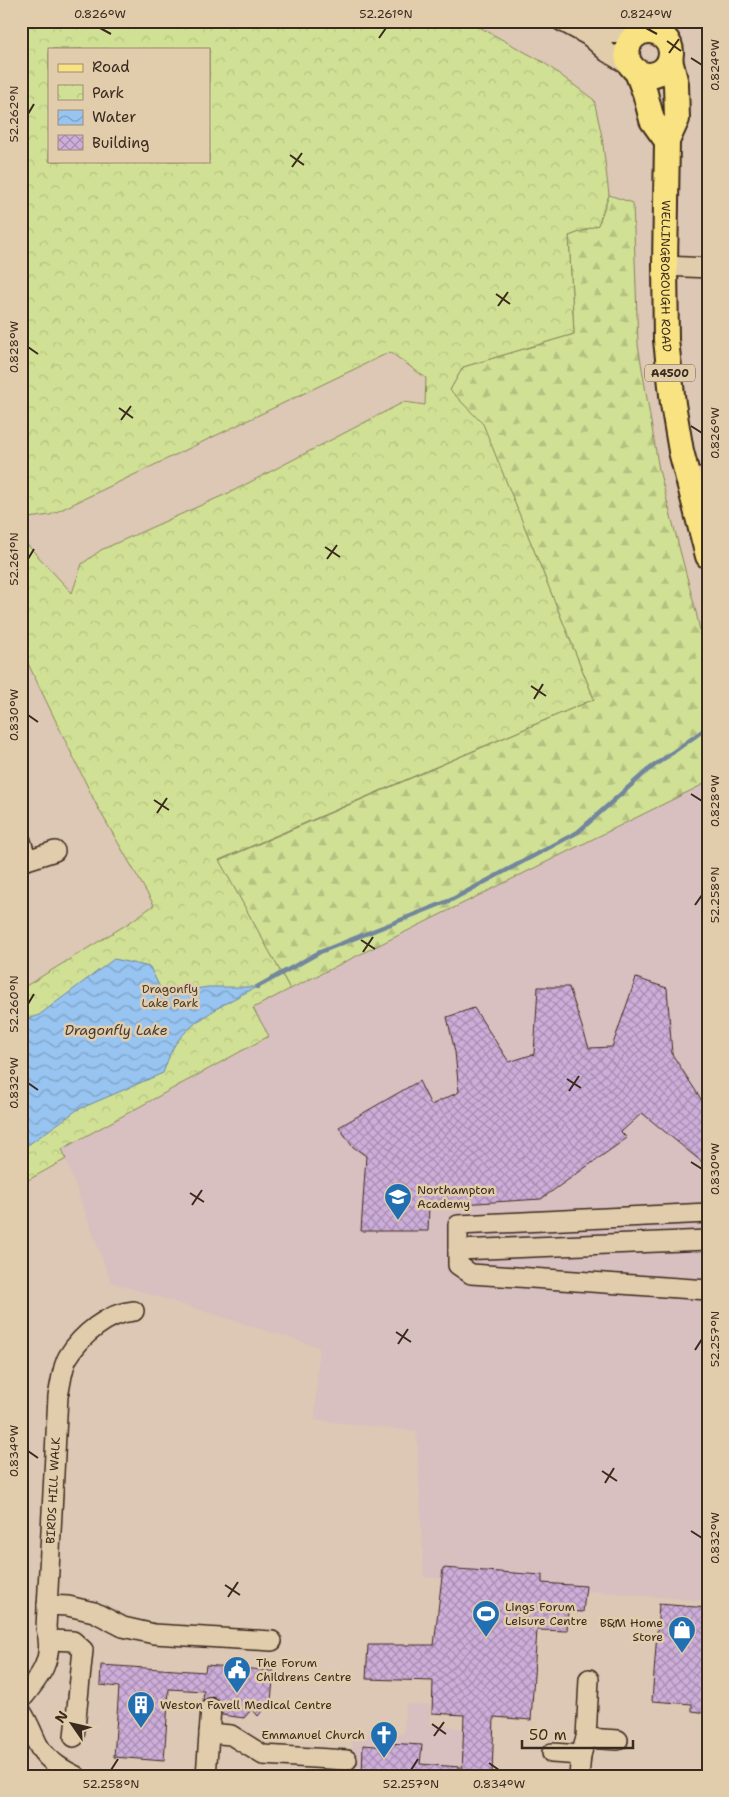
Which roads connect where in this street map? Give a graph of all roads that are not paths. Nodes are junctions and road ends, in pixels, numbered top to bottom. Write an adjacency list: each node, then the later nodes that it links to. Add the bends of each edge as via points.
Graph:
1 (561, 21): 4 (street)
2 (676, 21): 5 (main road, WELLINGBOROUGH ROAD)
3 (644, 30): 4 (street); 5 (main road, via 665,39); 6 (main road, via 631,41 628,50 628,59)
4 (589, 36): 6 (street)
5 (670, 53): 6 (main road, via 666,67 660,72 644,75); 7 (main road, WELLINGBOROUGH ROAD, via 676,84 677,118)
6 (634, 69): 7 (main road, via 652,120)
7 (667, 141): 8 (main road, WELLINGBOROUGH ROAD / A4500)
8 (665, 266): 9 (street); 10 (main road, WELLINGBOROUGH ROAD / A4500, via 666,340 678,432)
9 (708, 268)
10 (698, 477): 11 (main road, WELLINGBOROUGH ROAD / A4500)
11 (708, 556)
12 (21, 841): 13 (street, via 27,860)
13 (55, 851)
14 (708, 1213): 16 (street, via 458,1225)
15 (708, 1240): 16 (street)
16 (458, 1250): 17 (street, via 458,1265 470,1274)
17 (708, 1290)
18 (134, 1311): 19 (street, BIRDS HILL WALK, via 122,1312 90,1331 68,1358 58,1396)
19 (47, 1605): 20 (street, BIRDS HILL WALK, via 46,1628); 21 (street, via 94,1612 123,1626 154,1634)
20 (50, 1640): 23 (street, BIRDS HILL WALK, via 46,1664 38,1680); 27 (street, via 73,1642 83,1650)
21 (272, 1641)
22 (589, 1679): 30 (street)
23 (21, 1700)
24 (211, 1708): 26 (street)
25 (21, 1710): 29 (street)
26 (209, 1733): 32 (street, via 231,1735 263,1755); 34 (street)
27 (74, 1737)
28 (618, 1740): 30 (street)
29 (30, 1744): 33 (street)
30 (584, 1746): 31 (street); 35 (street)
31 (552, 1753)
32 (347, 1760)
33 (70, 1774)
34 (206, 1776)
35 (579, 1776)

